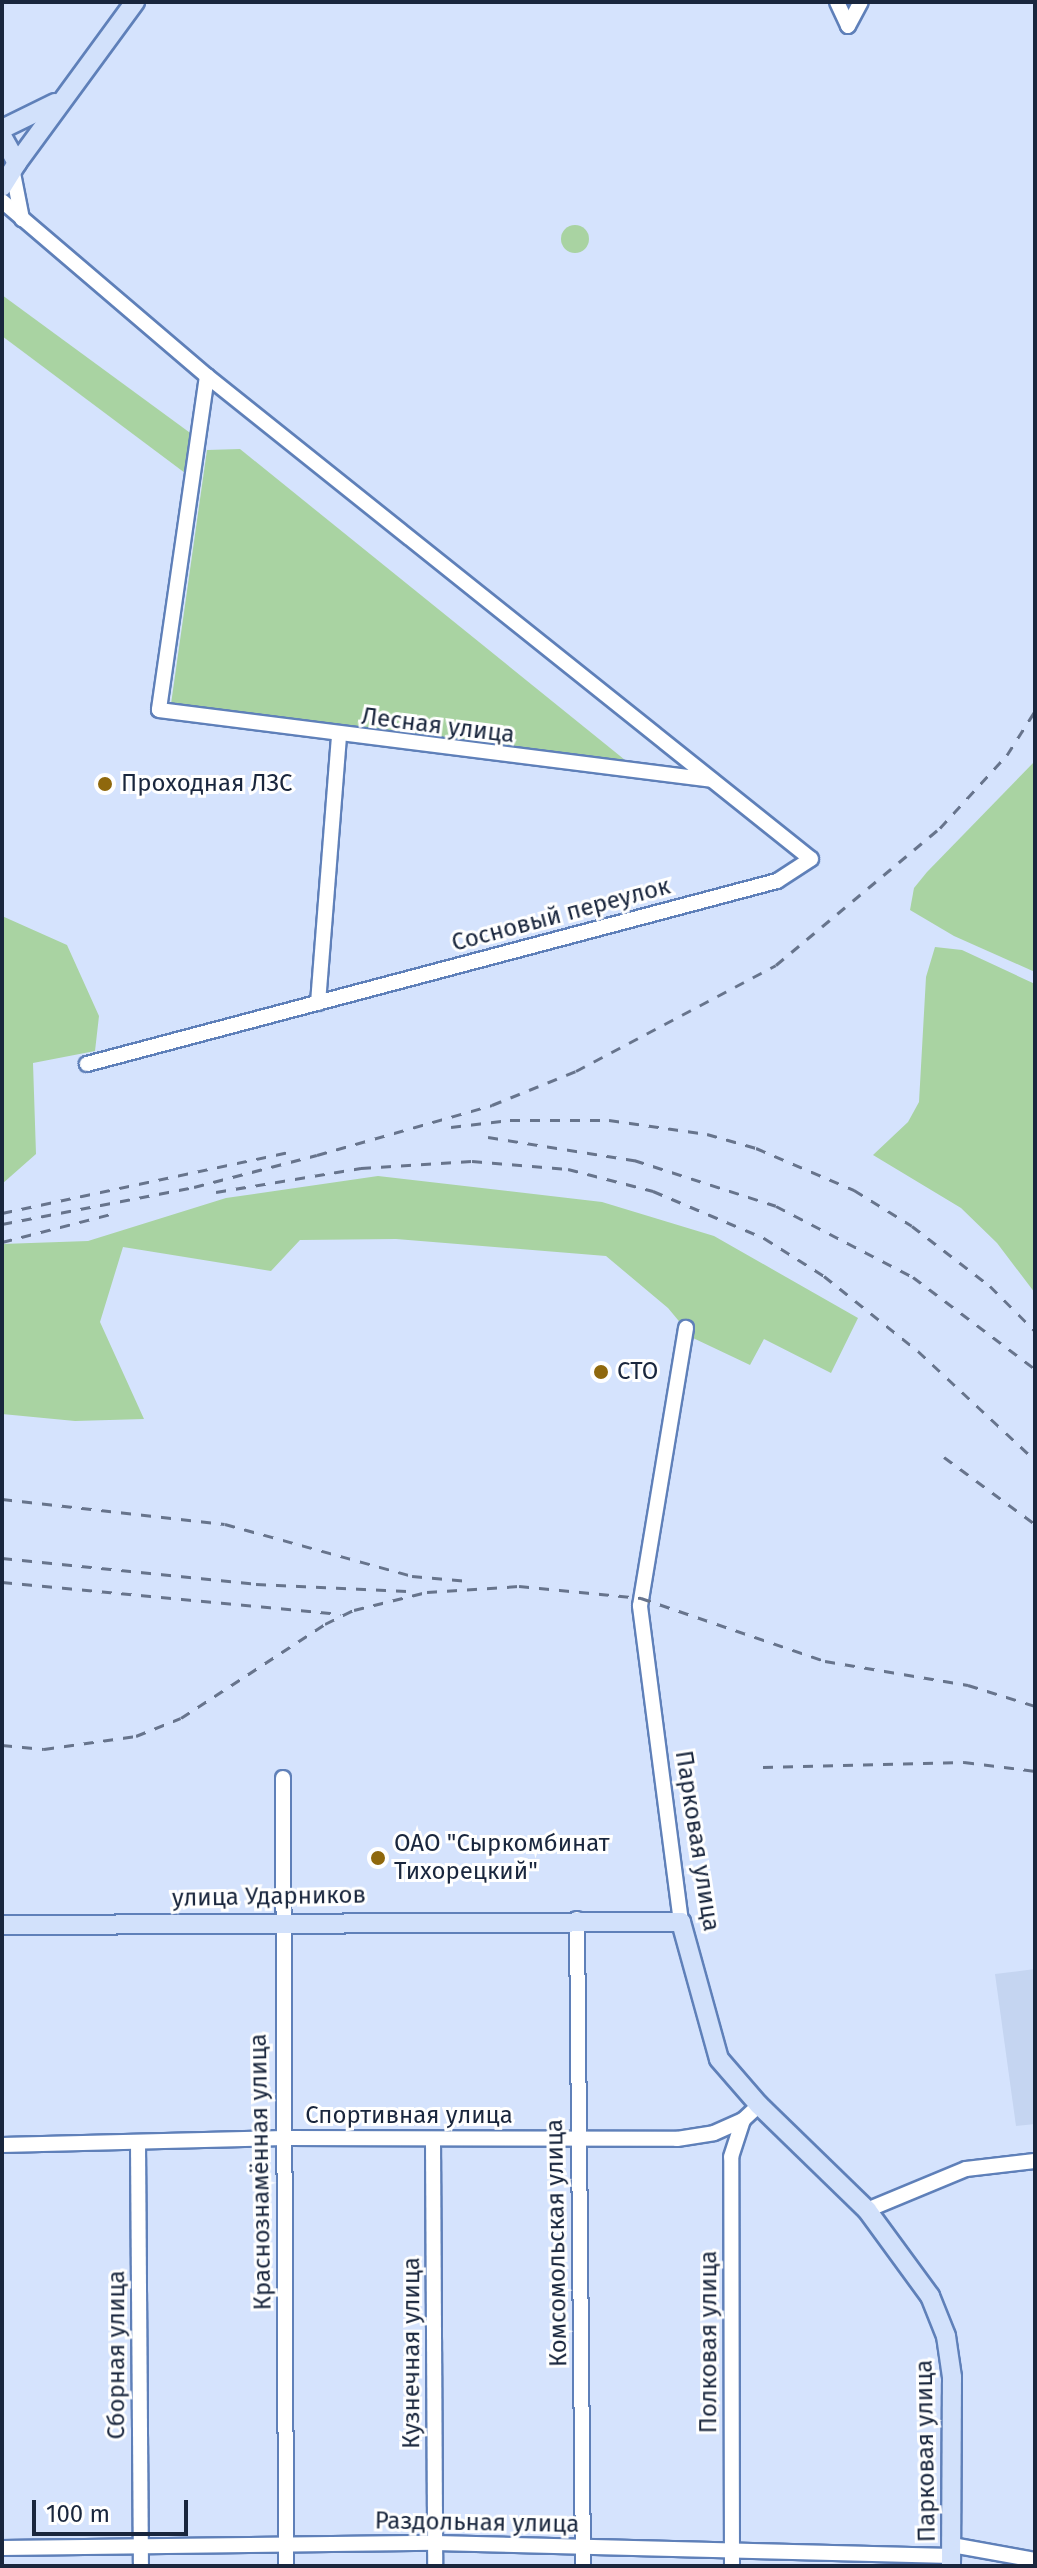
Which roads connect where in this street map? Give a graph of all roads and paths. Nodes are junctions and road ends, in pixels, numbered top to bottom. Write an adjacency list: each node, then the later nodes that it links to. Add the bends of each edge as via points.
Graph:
1 (135, 2): 4 (main road)
2 (837, 2): 3 (street, via 848,26)
3 (861, 2)
4 (68, 94): 5 (main road, via 27,121); 7 (main road)
5 (2, 129)
6 (2, 136): 7 (main road)
7 (11, 174): 10 (street)
8 (2, 201): 10 (street)
9 (2, 221): 10 (street)
10 (23, 223): 11 (street)
11 (207, 376): 12 (street, Лесная улица, via 159,710); 13 (street)
12 (339, 736): 13 (street, Лесная улица); 14 (street)
13 (713, 780): 14 (street, Сосновый переулок, via 811,859 777,881)
14 (318, 1003): 15 (street, Сосновый переулок)
15 (87, 1064)
16 (686, 1328): 20 (street, Парковая улица, via 640,1606)
17 (283, 1778): 19 (street, Краснознамённая улица)
18 (577, 1919): 19 (main road, улица Ударников); 20 (main road, улица Ударников); 24 (street, Комсомольская улица)
19 (279, 1921): 21 (main road, улица Ударников); 25 (street, Краснознамённая улица)
20 (681, 1922): 22 (main road, Парковая улица, via 719,2059)
21 (2, 1925)
22 (759, 2105): 23 (street, Спортивная улица); 30 (main road, Парковая улица)
23 (743, 2120): 24 (street, Спортивная улица, via 714,2133 677,2139); 34 (street, Полковая улица, via 731,2157)
24 (577, 2137): 26 (street, Спортивная улица); 33 (street, Комсомольская улица)
25 (285, 2138): 26 (street, Спортивная улица); 27 (street, Спортивная улица); 32 (street, Краснознамённая улица)
26 (433, 2141): 31 (street, Кузнечная улица)
27 (138, 2144): 28 (street, Спортивная улица); 36 (street, Сборная улица)
28 (2, 2145)
29 (1035, 2161): 30 (street, via 966,2169)
30 (867, 2210): 37 (main road, Парковая улица, via 905,2256 946,2336 952,2377)
31 (435, 2543): 32 (street, Раздольная улица); 33 (street, Раздольная улица); 41 (street, Кузнечная улица)
32 (285, 2546): 36 (street, Раздольная улица); 40 (street, Краснознамённая улица)
33 (583, 2547): 34 (street, Раздольная улица); 42 (street, Комсомольская улица)
34 (732, 2547): 37 (street, Раздольная улица); 43 (street, Полковая улица)
35 (2, 2548): 36 (street, Раздольная улица)
36 (140, 2549): 39 (street, Сборная улица)
37 (952, 2555): 38 (street, Раздольная улица)
38 (1035, 2560)
39 (141, 2566)
40 (286, 2566)
41 (435, 2566)
42 (583, 2566)
43 (732, 2566)

